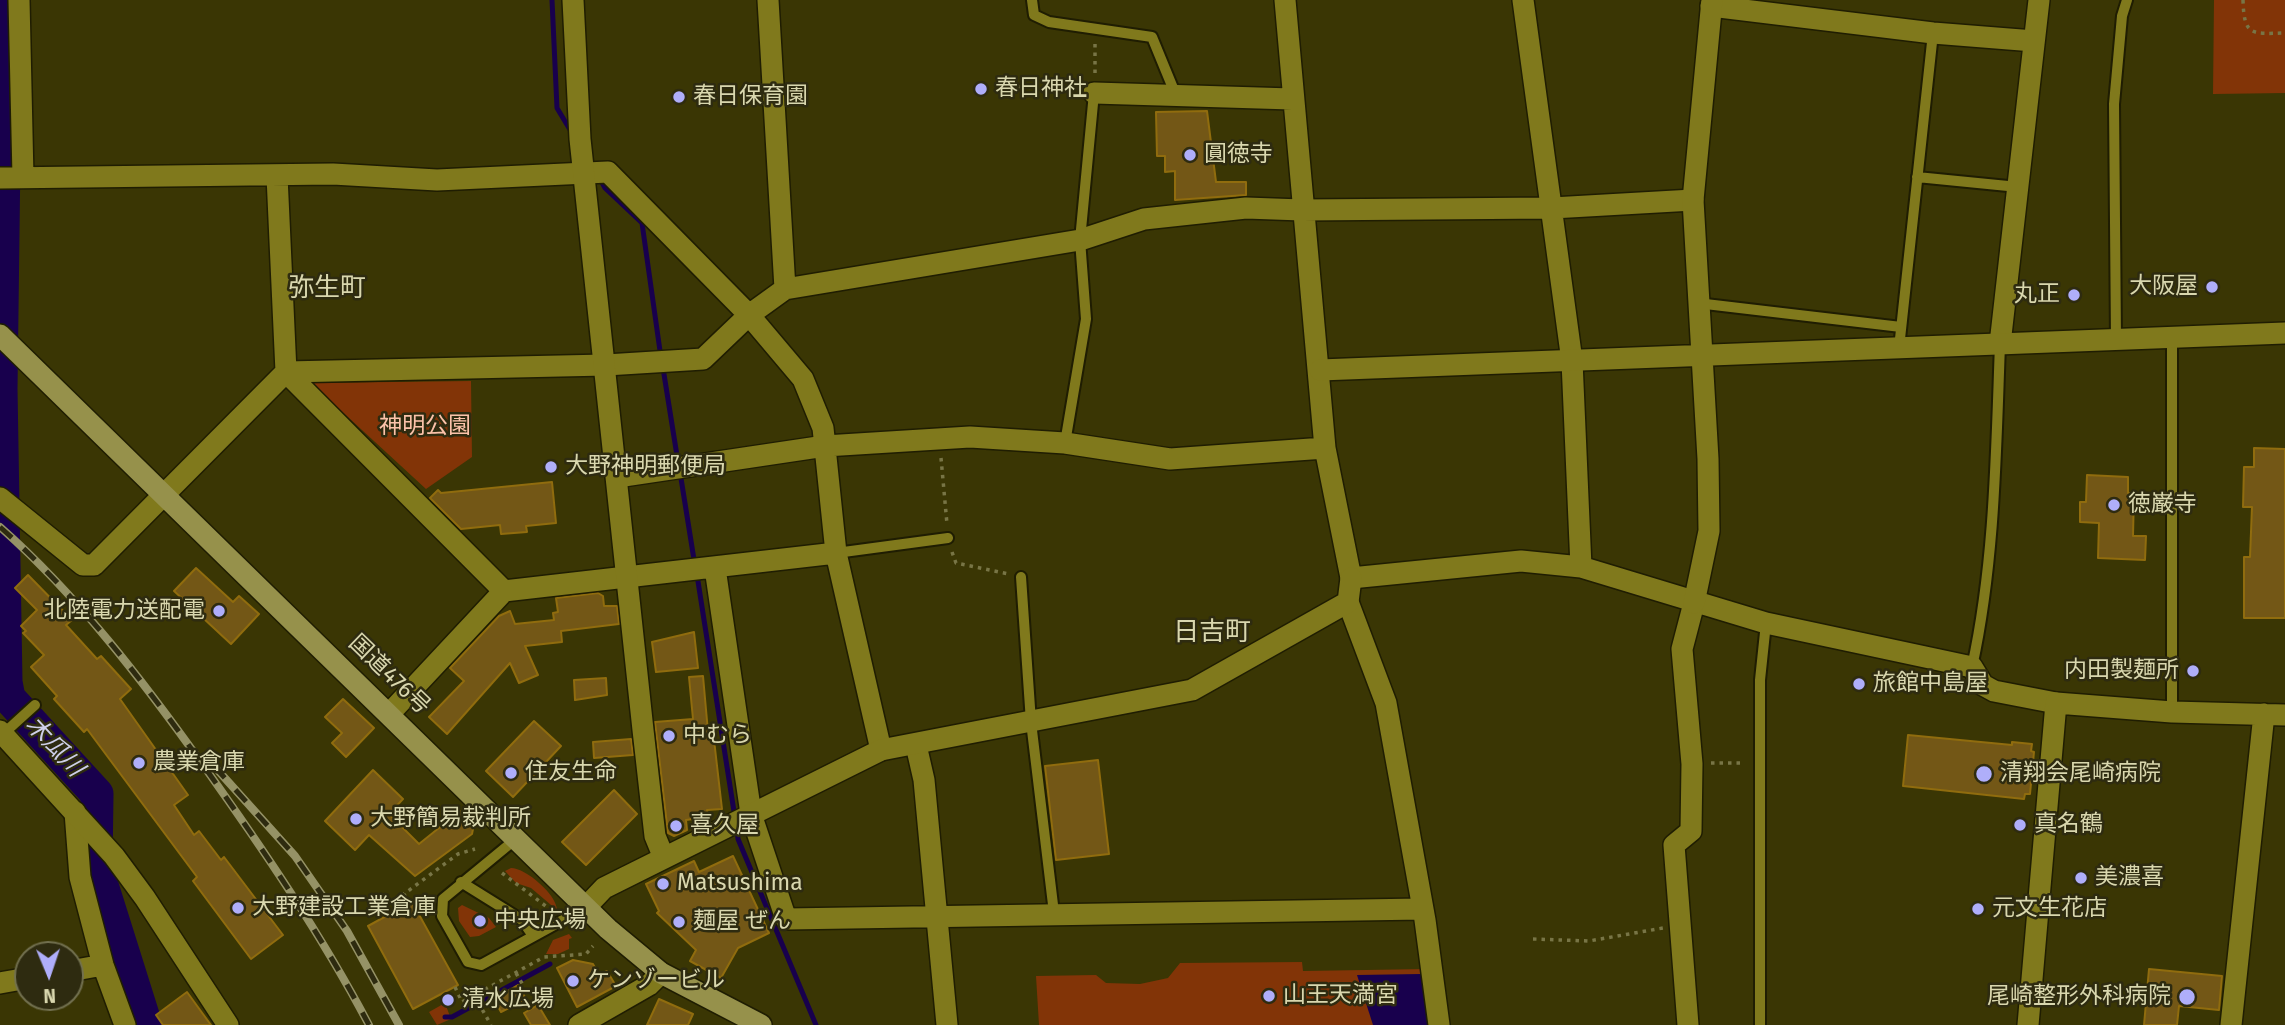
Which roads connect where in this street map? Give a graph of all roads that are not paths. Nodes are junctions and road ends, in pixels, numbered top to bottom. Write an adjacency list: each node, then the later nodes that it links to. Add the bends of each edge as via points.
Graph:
1 (19, 0): 17 (street)
2 (573, 0): 15 (street)
3 (768, 0): 25 (street)
4 (1032, 0): 13 (lane, via 1034,15 1049,22 1152,37)
5 (1285, 0): 14 (street)
6 (1523, 0): 22 (street)
7 (2039, 0): 11 (street)
8 (2127, 0): 32 (lane, via 2114,104)
9 (1712, 3): 10 (street); 21 (street)
10 (1933, 33): 11 (street); 18 (lane)
11 (2034, 41): 20 (street)
12 (1094, 93): 13 (street); 24 (lane)
13 (1175, 93): 14 (street)
14 (1292, 99): 23 (street)
15 (584, 172): 16 (street, via 437,180); 27 (street, via 608,172); 36 (street)
16 (277, 176): 17 (street); 38 (street)
17 (23, 177): 19 (street)
18 (1917, 177): 20 (lane); 30 (lane)
19 (0, 178)
20 (2018, 187): 33 (street)
21 (1693, 200): 22 (street); 26 (street)
22 (1552, 208): 23 (street); 35 (street)
23 (1302, 210): 24 (street, via 1246,208 1144,219); 37 (street)
24 (1080, 240): 25 (street); 39 (lane, via 1086,319)
25 (785, 289): 27 (street)
26 (1697, 303): 30 (lane); 34 (street)
27 (749, 315): 36 (street, via 703,359); 40 (street, via 803,379 823,428)
28 (2285, 333): 31 (street)
29 (0, 335): 43 (highway, 国道476号)
30 (1900, 337): 33 (street); 34 (street)
31 (2172, 337): 32 (street); 59 (lane)
32 (2116, 340): 33 (street)
33 (2000, 344): 56 (lane, via 1982,620)
34 (1700, 356): 35 (street); 54 (street, via 1709,531)
35 (1572, 360): 37 (street); 47 (street)
36 (606, 365): 38 (street); 42 (street)
37 (1320, 370): 41 (street)
38 (286, 372): 43 (street); 52 (street)
39 (1065, 443): 40 (street, via 970,437); 41 (street, via 1170,459)
40 (825, 446): 42 (street); 46 (street)
41 (1325, 448): 50 (street)
42 (617, 477): 51 (street)
43 (166, 494): 44 (street, via 94,565 83,565); 60 (highway, 国道476号)
44 (0, 498)
45 (948, 538): 46 (lane)
46 (836, 553): 48 (street); 65 (street)
47 (1581, 567): 50 (street, via 1521,561); 54 (street)
48 (715, 568): 51 (street); 67 (street)
49 (1021, 577): 62 (lane)
50 (1350, 578): 53 (street)
51 (628, 579): 52 (street); 69 (street, via 655,836)
52 (504, 591): 60 (street)
53 (1348, 602): 62 (street, via 1192,690); 72 (street, via 1387,703)
54 (1694, 603): 55 (street); 85 (street, via 1682,649 1692,764 1691,831 1674,845)
55 (1766, 624): 56 (street); 86 (lane, via 1760,680)
56 (1972, 667): 57 (street, via 1983,685 1994,691)
57 (2056, 703): 59 (street); 87 (street)
58 (34, 706): 63 (lane)
59 (2172, 712): 61 (street)
60 (390, 713): 68 (highway, 国道476号)
61 (2275, 714): 88 (street)
62 (1031, 722): 64 (street); 73 (lane)
63 (6, 729): 66 (street)
64 (916, 745): 65 (street); 74 (street, via 924,780)
65 (881, 750): 67 (street)
66 (80, 819): 76 (street, via 80,877); 80 (street, via 145,898)
67 (741, 819): 69 (street); 74 (street, via 786,919)
68 (516, 838): 70 (lane); 71 (highway, 国道476号)
69 (664, 858): 71 (street, via 604,888)
70 (461, 882): 75 (lane, via 522,920); 75 (lane, via 443,899 442,916 468,962 481,965)
71 (585, 908): 75 (lane); 78 (highway, 国道476号)
72 (1422, 909): 73 (street); 84 (street)
73 (1054, 913): 74 (street)
74 (937, 918): 83 (street)
75 (533, 936)
76 (103, 965): 77 (street); 79 (street)
77 (84, 968)
78 (661, 974): 81 (street); 82 (highway, 国道476号)
79 (125, 1025)
80 (228, 1025)
81 (579, 1025)
82 (761, 1025)
83 (947, 1025)
84 (1439, 1025)
85 (1688, 1025)
86 (1760, 1025)
87 (2028, 1025)
88 (2231, 1025)

